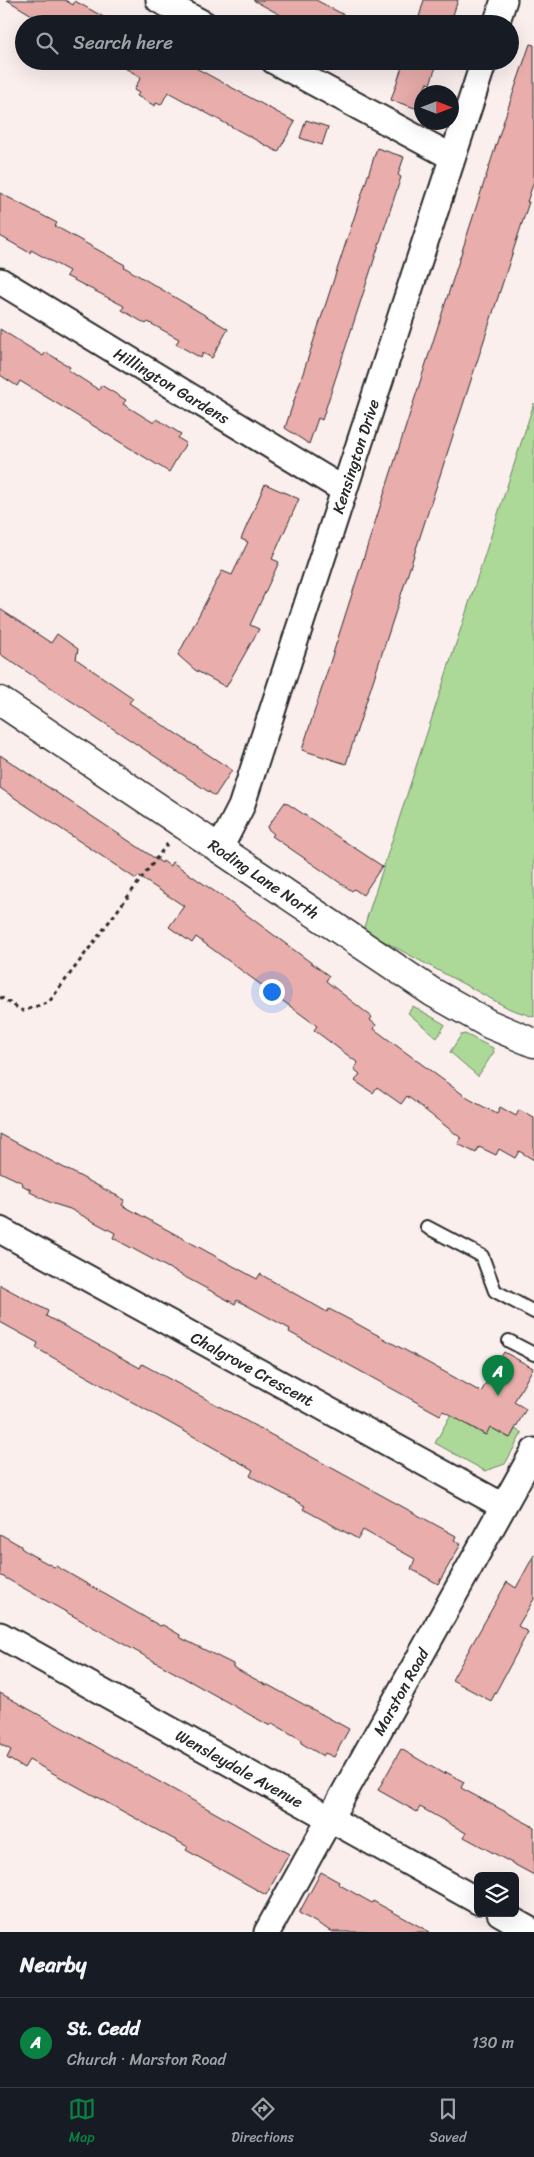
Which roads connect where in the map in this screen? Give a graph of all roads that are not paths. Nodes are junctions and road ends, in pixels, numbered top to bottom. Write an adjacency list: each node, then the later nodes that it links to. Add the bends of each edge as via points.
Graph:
1 (160, 0): 3 (street)
2 (504, 0): 4 (street)
3 (188, 15)
4 (499, 15)
5 (291, 70): 7 (street)
6 (481, 70): 7 (street, Kensington Drive)
7 (452, 157): 9 (street, Kensington Drive)
8 (0, 281): 9 (street, Hillington Gardens)
9 (344, 490): 11 (street, Kensington Drive, via 240,807)
10 (0, 701): 11 (street, Roding Lane North)
11 (220, 848): 12 (street, Roding Lane North, via 432,992 489,1024)
12 (534, 1043)
13 (426, 1227): 15 (lane, via 482,1256 495,1291)
14 (0, 1230): 19 (street, Chalgrove Crescent)
15 (534, 1312)
16 (508, 1341): 17 (lane)
17 (534, 1354)
18 (534, 1451): 19 (street, Marston Road)
19 (503, 1506): 21 (street, Marston Road)
20 (0, 1635): 21 (street, Wensleydale Avenue)
21 (330, 1818): 22 (street, Wensleydale Avenue); 24 (street, Marston Road)
22 (474, 1899)
23 (507, 1917): 25 (street)
24 (266, 1932)
25 (533, 1932)

